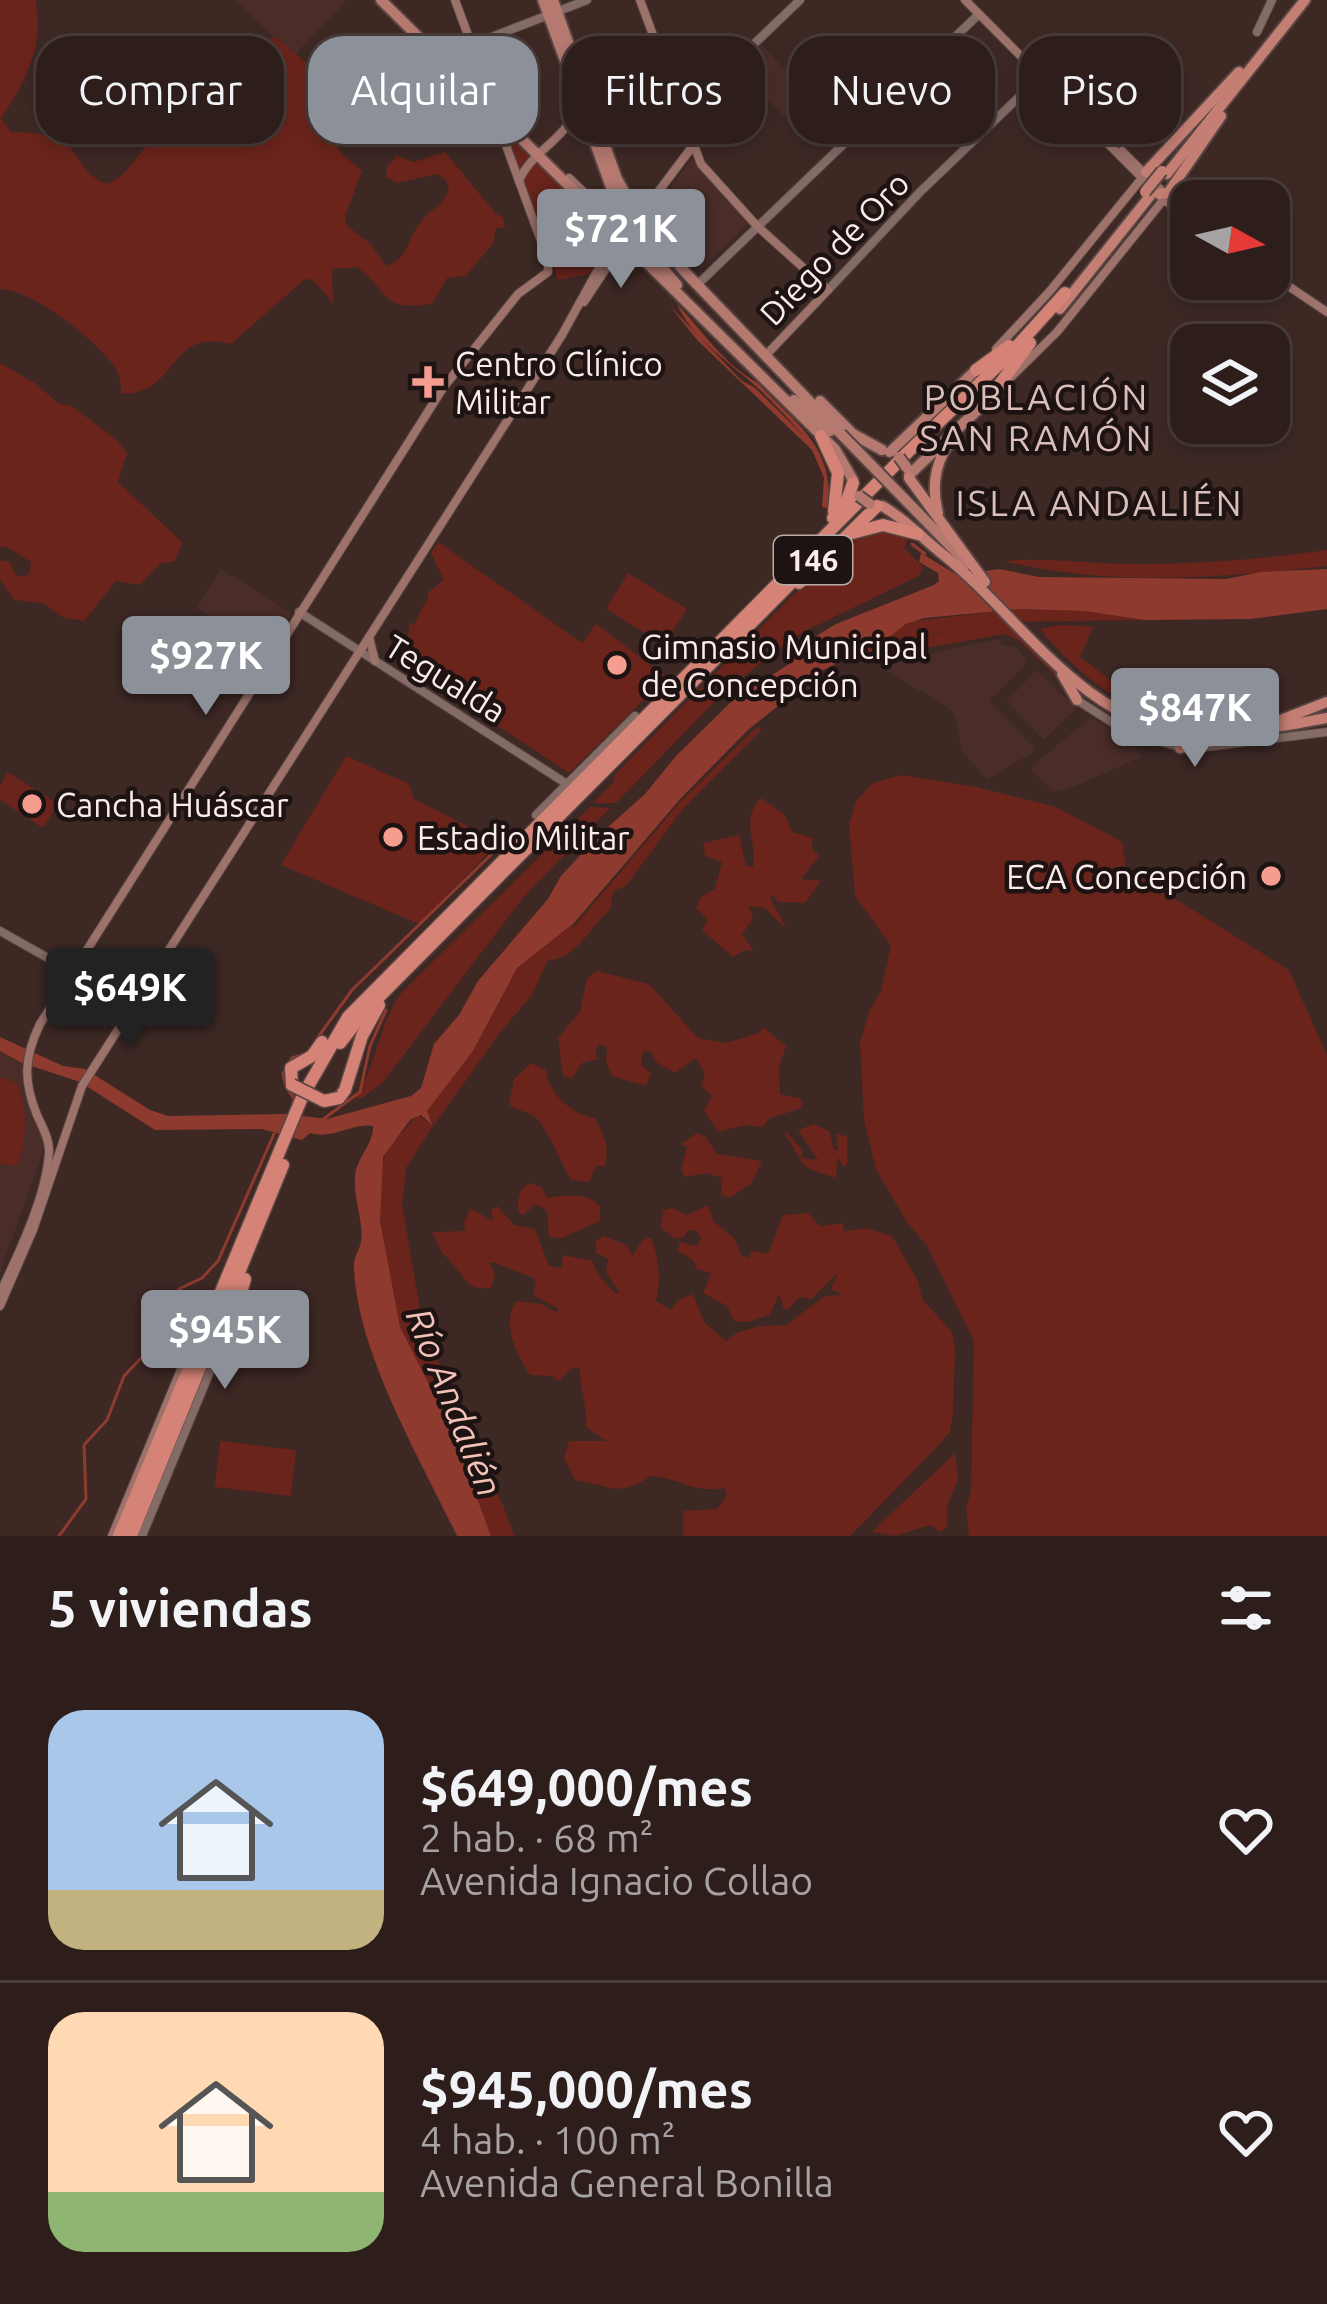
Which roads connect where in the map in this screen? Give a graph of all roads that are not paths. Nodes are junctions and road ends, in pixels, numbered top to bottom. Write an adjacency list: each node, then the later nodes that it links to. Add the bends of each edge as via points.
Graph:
1 (381, 0): 12 (main road)
2 (454, 0): 13 (main road)
3 (543, 0): 10 (main road)
4 (587, 0): 10 (street)
5 (640, 0): 25 (main road)
6 (800, 0): 25 (street, via 750,49)
7 (965, 0): 11 (main road)
8 (1272, 0): 15 (street)
9 (1300, 0): 15 (highway); 18 (highway)
10 (552, 8): 14 (street); 16 (main road); 29 (main road)
11 (979, 14): 17 (main road); 33 (street)
12 (418, 36)
13 (467, 36)
14 (488, 36)
15 (1260, 36): 18 (highway)
16 (562, 45)
17 (1019, 54)
18 (1243, 72): 27 (highway); 30 (highway)
19 (1019, 97): 37 (street, Diego de Oro)
20 (562, 132): 26 (main road)
21 (506, 144): 28 (main road)
22 (528, 144): 26 (main road)
23 (597, 144): 29 (main road)
24 (1110, 144): 27 (main road)
25 (692, 146): 32 (main road); 33 (main road)
26 (538, 154): 28 (main road); 34 (main road)
27 (1149, 170): 30 (highway, bridge); 30 (main road); 30 (main road)
28 (519, 181): 61 (main road, via 549,263 541,280 518,294 443,388)
29 (616, 185): 32 (main road); 34 (main road)
30 (1153, 194): 31 (main road); 38 (highway); 39 (highway); 45 (main road); 46 (main road, via 1055,333)
31 (1170, 205)
32 (640, 218): 34 (main road)
33 (757, 226): 35 (street); 37 (main road)
34 (633, 239): 35 (main road); 49 (main road, via 696,313); 64 (main road, via 576,311)
35 (697, 285): 43 (main road)
36 (1290, 287): 40 (main road)
37 (828, 290): 43 (main road, Diego de Oro)
38 (1065, 293): 41 (highway)
39 (1060, 309): 42 (highway)
40 (1327, 312)
41 (1043, 319): 45 (highway); 53 (highway)
42 (1031, 342): 46 (highway); 53 (highway)
43 (766, 354): 44 (main road)
44 (778, 365): 49 (main road); 50 (main road)
45 (976, 370): 47 (main road)
46 (988, 400): 48 (main road)
47 (917, 428): 50 (main road, via 885,442); 51 (main road)
48 (956, 433): 52 (main road); 57 (highway, via 935,473)
49 (833, 436): 54 (main road); 56 (main road, bridge); 58 (highway, via 839,486)
50 (858, 437): 51 (main road)
51 (890, 453): 52 (main road, bridge); 54 (main road, via 862,457)
52 (908, 474): 55 (main road, via 901,497); 57 (highway)
53 (884, 482): 62 (highway, 146)
54 (855, 486): 55 (main road, bridge); 58 (highway)
55 (877, 505): 56 (highway); 59 (highway)
56 (921, 525): 59 (highway, via 878,525); 60 (main road)
57 (944, 526): 60 (highway)
58 (824, 527): 62 (highway)
59 (845, 536): 62 (highway, via 784,599)
60 (953, 553): 63 (highway)
61 (299, 613): 66 (street, Tegualda); 82 (main road)
62 (737, 631): 68 (highway, 146); 83 (highway, 146)
63 (1032, 634): 65 (highway); 73 (highway, via 1102,694 1149,719 1210,729)
64 (370, 635): 66 (main road); 67 (main road)
65 (1041, 647): 69 (highway); 74 (highway, via 1096,696 1141,722 1189,733)
66 (359, 651): 67 (street, Tegualda); 84 (main road)
67 (375, 661): 77 (street, Tegualda)
68 (692, 669): 72 (highway); 79 (highway, 146)
69 (1077, 700): 76 (street, via 1127,732)
70 (1327, 703): 73 (highway)
71 (1327, 715): 73 (highway); 74 (highway)
72 (635, 716): 77 (street)
73 (1281, 720)
74 (1258, 730): 76 (highway)
75 (1327, 732): 76 (street)
76 (1180, 748)
77 (567, 784): 78 (street)
78 (536, 815): 79 (highway)
79 (459, 902): 81 (highway, 146)
80 (0, 931): 82 (street)
81 (410, 952): 83 (highway, bridge, via 368,982 314,1054 293,1066 292,1085 323,1101 339,1098 370,1018); 85 (highway, 146, via 341,1027)
82 (70, 971): 84 (street); 89 (main road, via 30,1047 30,1096 49,1148)
83 (401, 975): 85 (highway, 146, via 344,1036)
84 (133, 1006): 90 (main road, via 82,1086)
85 (303, 1107): 86 (highway, 146)
86 (289, 1141): 87 (highway, 146); 88 (highway, 146)
87 (262, 1193): 92 (highway); 93 (highway, 146)
88 (256, 1231): 91 (highway); 94 (highway, 146)
89 (0, 1293)
90 (0, 1306)
91 (237, 1306): 95 (street)
92 (203, 1314): 93 (main road)
93 (116, 1536)
94 (131, 1536)
95 (142, 1536)

